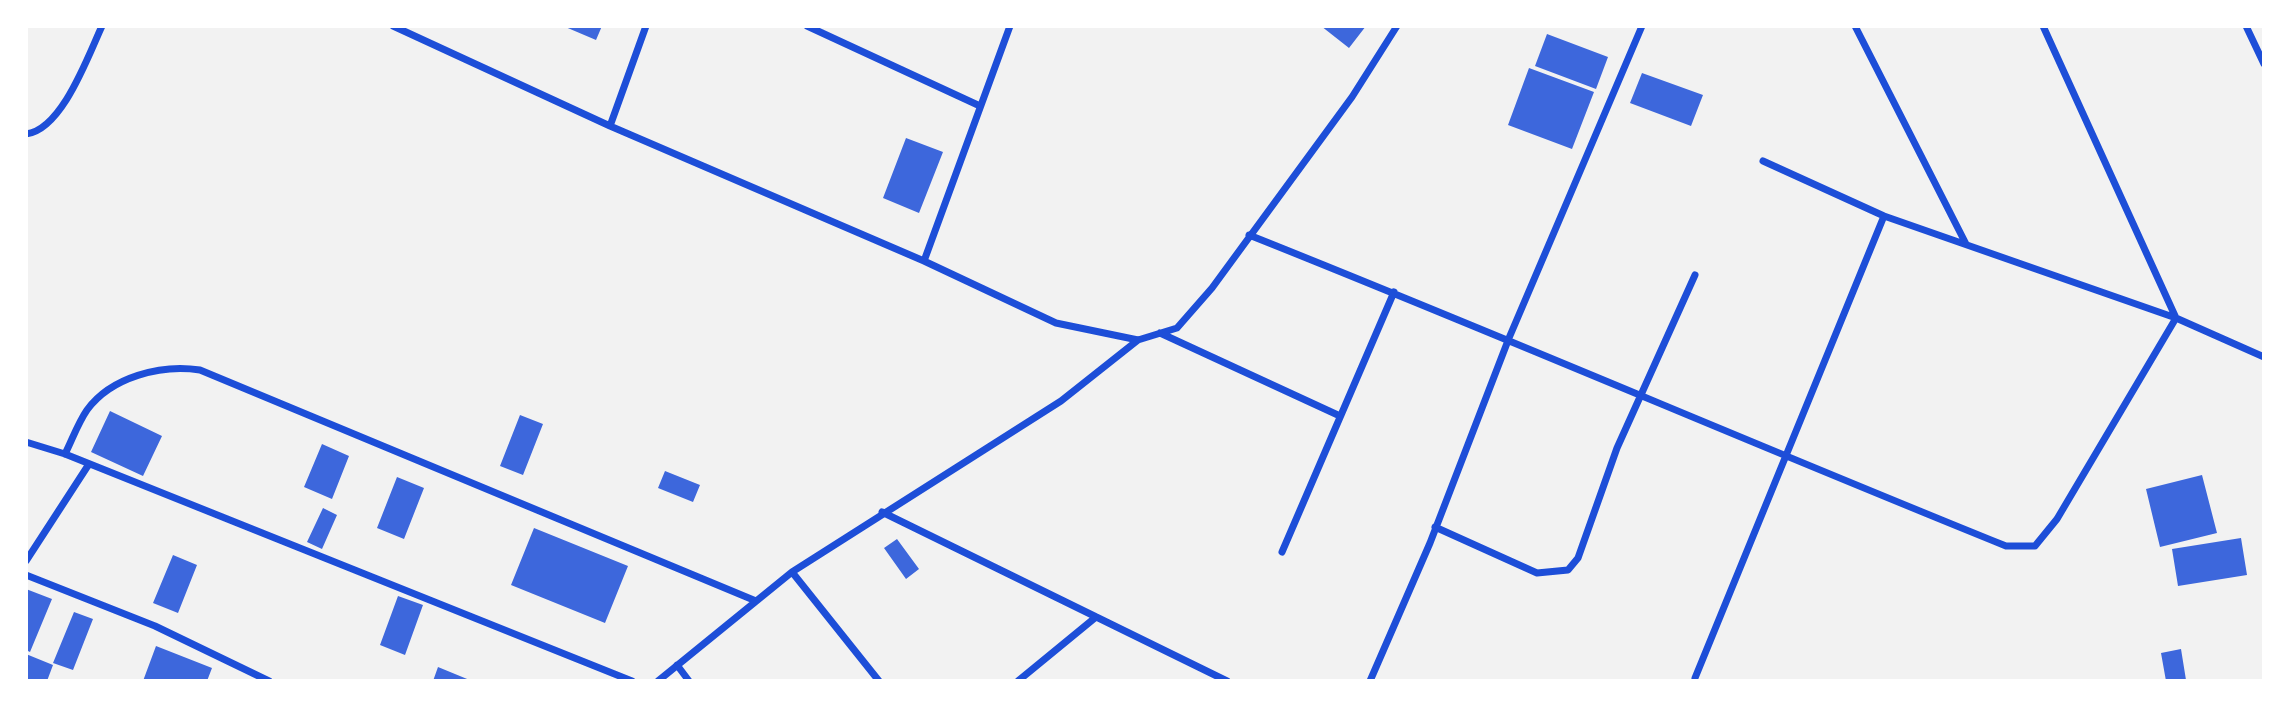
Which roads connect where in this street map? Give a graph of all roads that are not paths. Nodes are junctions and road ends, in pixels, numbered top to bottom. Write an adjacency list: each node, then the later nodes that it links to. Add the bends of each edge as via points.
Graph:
1 (102, 26): 17 (street, via 65,102 41,129)
2 (393, 26): 13 (street)
3 (419, 26): 13 (street)
4 (646, 26): 16 (street)
5 (807, 26): 12 (street)
6 (1010, 26): 15 (street)
7 (1397, 26): 20 (street, via 1352,97)
8 (1642, 26): 27 (street)
9 (1855, 26): 21 (street)
10 (2043, 26): 25 (street)
11 (2246, 26): 14 (street)
12 (825, 29): 15 (street)
13 (416, 36): 16 (street)
14 (2264, 64)
15 (979, 106): 22 (street)
16 (610, 126): 22 (street)
17 (26, 134)
18 (1763, 161): 19 (street)
19 (1884, 216): 21 (street); 34 (street)
20 (1249, 234): 24 (street); 26 (street, via 1177,328)
21 (1966, 245): 25 (street)
22 (924, 261): 28 (street, via 1056,323)
23 (1695, 275): 30 (street)
24 (1394, 292): 27 (street); 31 (street)
25 (2176, 318): 29 (street); 34 (street, via 2057,519 2035,546 2006,547)
26 (1160, 333): 28 (street); 31 (street)
27 (1509, 338): 30 (street); 37 (street)
28 (1138, 340): 36 (street, via 1061,401)
29 (2264, 357)
30 (1640, 397): 34 (street); 37 (street, via 1616,448 1578,558 1568,570 1537,573)
31 (1340, 416): 38 (street)
32 (26, 442): 33 (street)
33 (65, 454): 35 (street); 42 (street, via 87,411 103,393 129,378 162,370 200,370)
34 (1785, 456): 45 (street)
35 (89, 464): 39 (street); 47 (street)
36 (882, 512): 40 (street); 43 (street)
37 (1435, 527): 53 (street)
38 (1282, 552)
39 (26, 561)
40 (792, 572): 42 (street); 50 (street)
41 (26, 575): 46 (street, via 155,626)
42 (756, 601): 44 (street)
43 (1096, 617): 51 (street); 52 (street)
44 (677, 665): 48 (street); 49 (street)
45 (1695, 678)
46 (269, 681)
47 (632, 681)
48 (657, 681)
49 (690, 681)
50 (879, 681)
51 (1018, 681)
52 (1227, 681)
53 (1370, 681)

